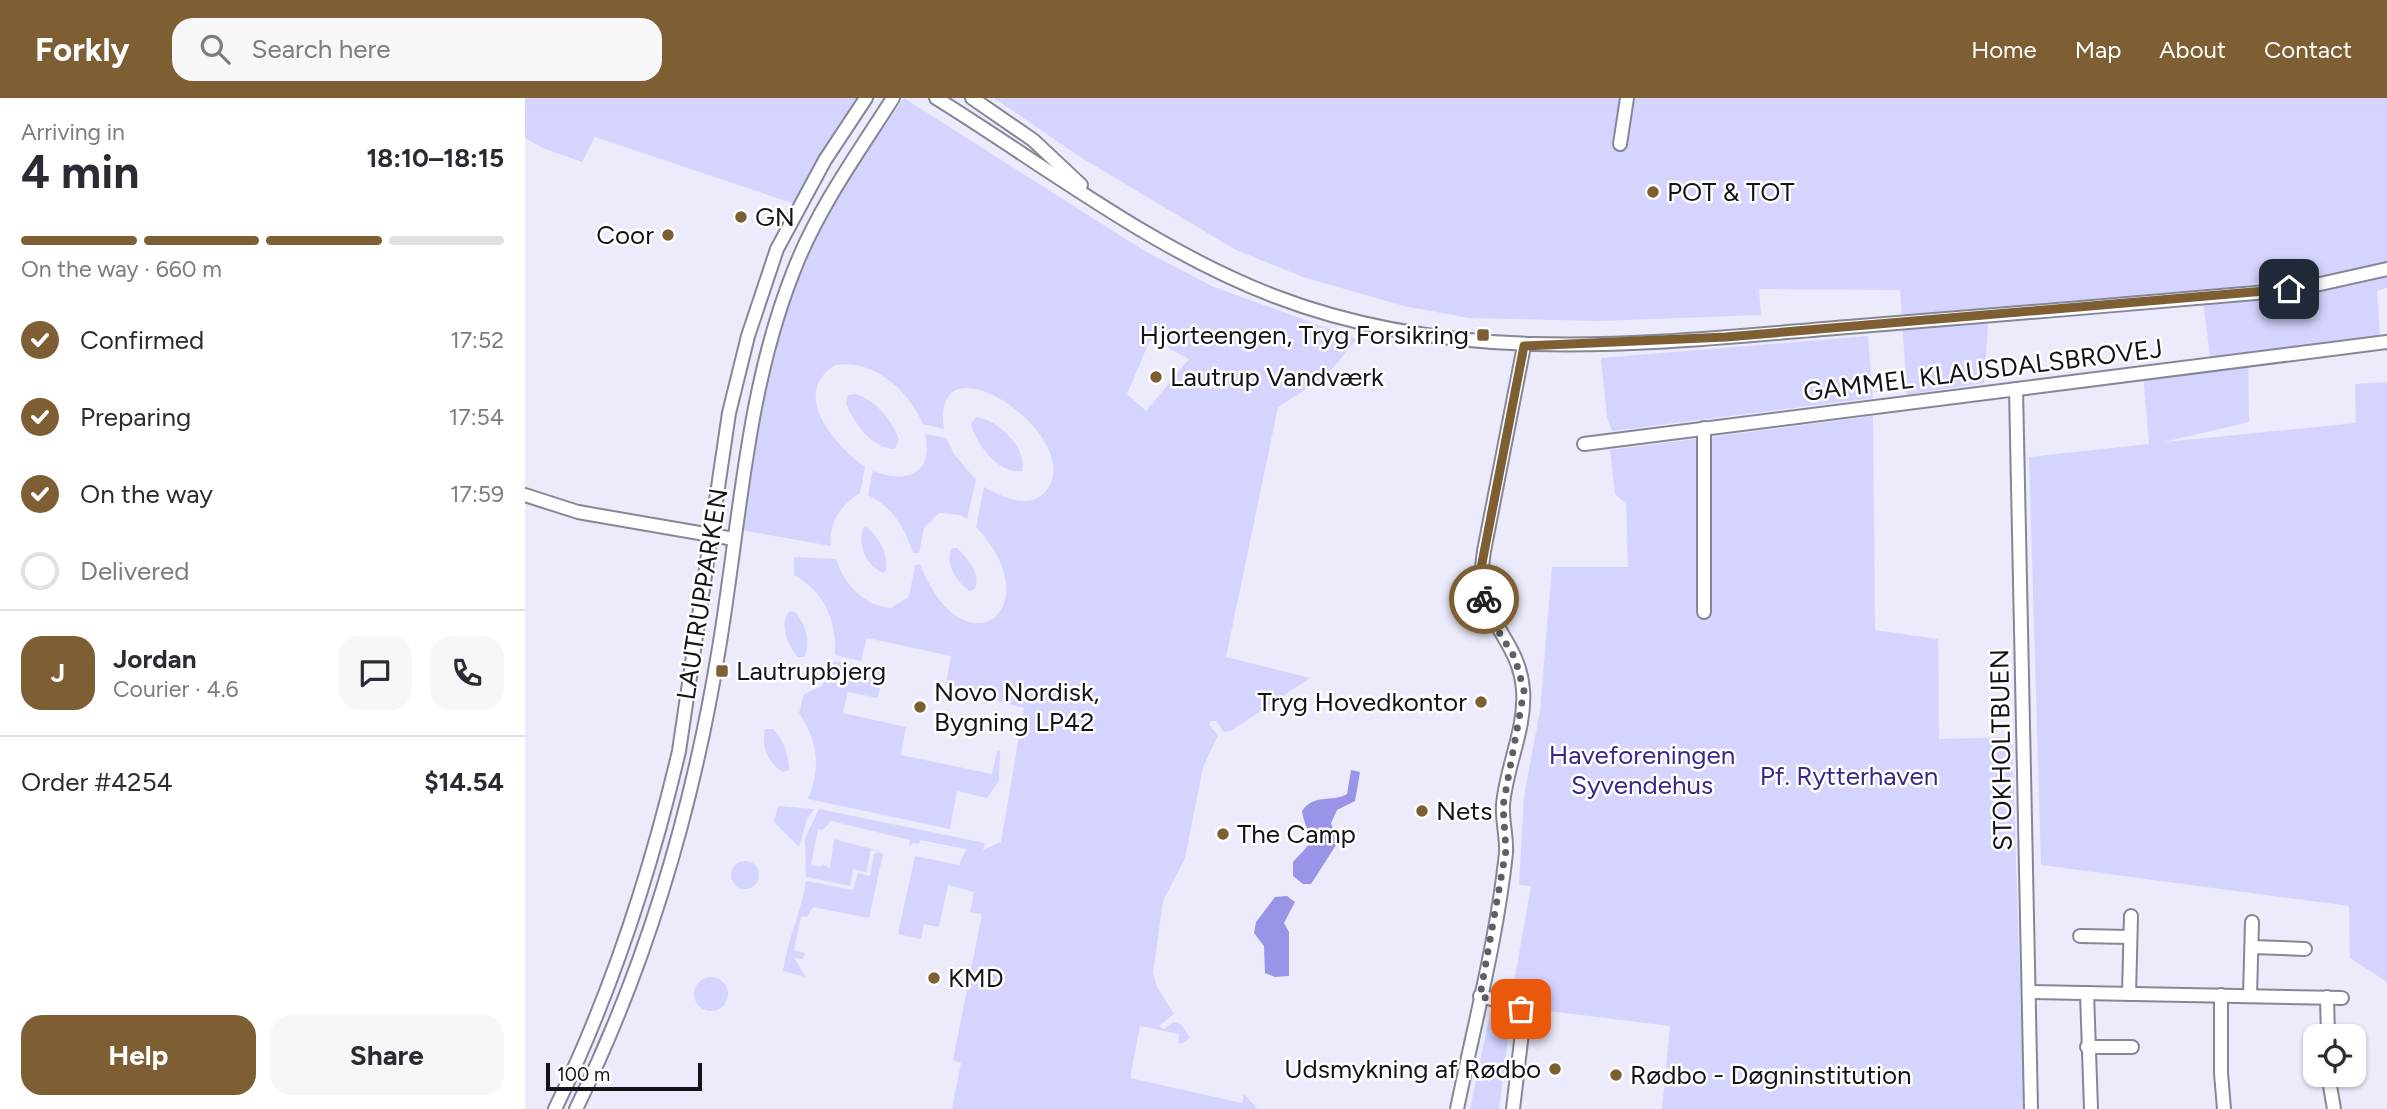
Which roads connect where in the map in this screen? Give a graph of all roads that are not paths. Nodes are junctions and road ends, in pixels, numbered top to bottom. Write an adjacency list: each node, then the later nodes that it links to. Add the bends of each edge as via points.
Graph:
1 (866, 98): 15 (street, LAUTRUPPARKEN, via 803,199 760,295 729,413)
2 (894, 98): 16 (street, LAUTRUPPARKEN, via 831,194 793,270 756,401)
3 (936, 98): 7 (street)
4 (972, 98): 7 (street, via 1033,140)
5 (1627, 98): 6 (street)
6 (1620, 144)
7 (1107, 209): 10 (street, via 1235,280 1303,307 1413,335)
8 (2387, 269): 10 (street, via 2254,293 1726,337)
9 (2387, 342): 11 (street, GAMMEL KLAUSDALSBROVEJ)
10 (1524, 346): 28 (street, via 1480,583 1494,624 1515,658 1524,691 1503,806 1506,850)
11 (2015, 389): 12 (street, GAMMEL KLAUSDALSBROVEJ); 24 (street, STOKHOLTBUEN)
12 (1703, 428): 13 (street, GAMMEL KLAUSDALSBROVEJ); 17 (street)
13 (1584, 444)
14 (525, 495): 15 (street, via 578,512)
15 (710, 535): 16 (street); 36 (street, LAUTRUPPARKEN, via 668,800 630,929 589,1037)
16 (734, 539): 37 (street, LAUTRUPPARKEN, via 709,703 668,871 618,1016)
17 (1704, 612)
18 (2131, 916): 21 (street)
19 (2252, 922): 22 (street)
20 (2080, 936): 21 (street)
21 (2130, 937): 26 (street)
22 (2252, 947): 23 (street); 29 (street)
23 (2305, 949)
24 (2028, 992): 25 (street); 40 (street, STOKHOLTBUEN)
25 (2087, 993): 26 (street); 33 (street)
26 (2129, 994): 27 (street)
27 (2221, 995): 29 (street); 42 (street)
28 (1480, 996): 38 (street); 39 (street, via 1515,1005 1524,1016)
29 (2251, 996): 30 (street)
30 (2327, 998): 31 (street); 32 (street)
31 (2342, 998)
32 (2328, 1024)
33 (2087, 1047): 34 (street); 41 (street)
34 (2132, 1048)
35 (2330, 1087): 43 (street)
36 (555, 1109)
37 (576, 1109)
38 (1457, 1109)
39 (1513, 1109)
40 (2031, 1109)
41 (2091, 1109)
42 (2224, 1109)
43 (2334, 1109)

